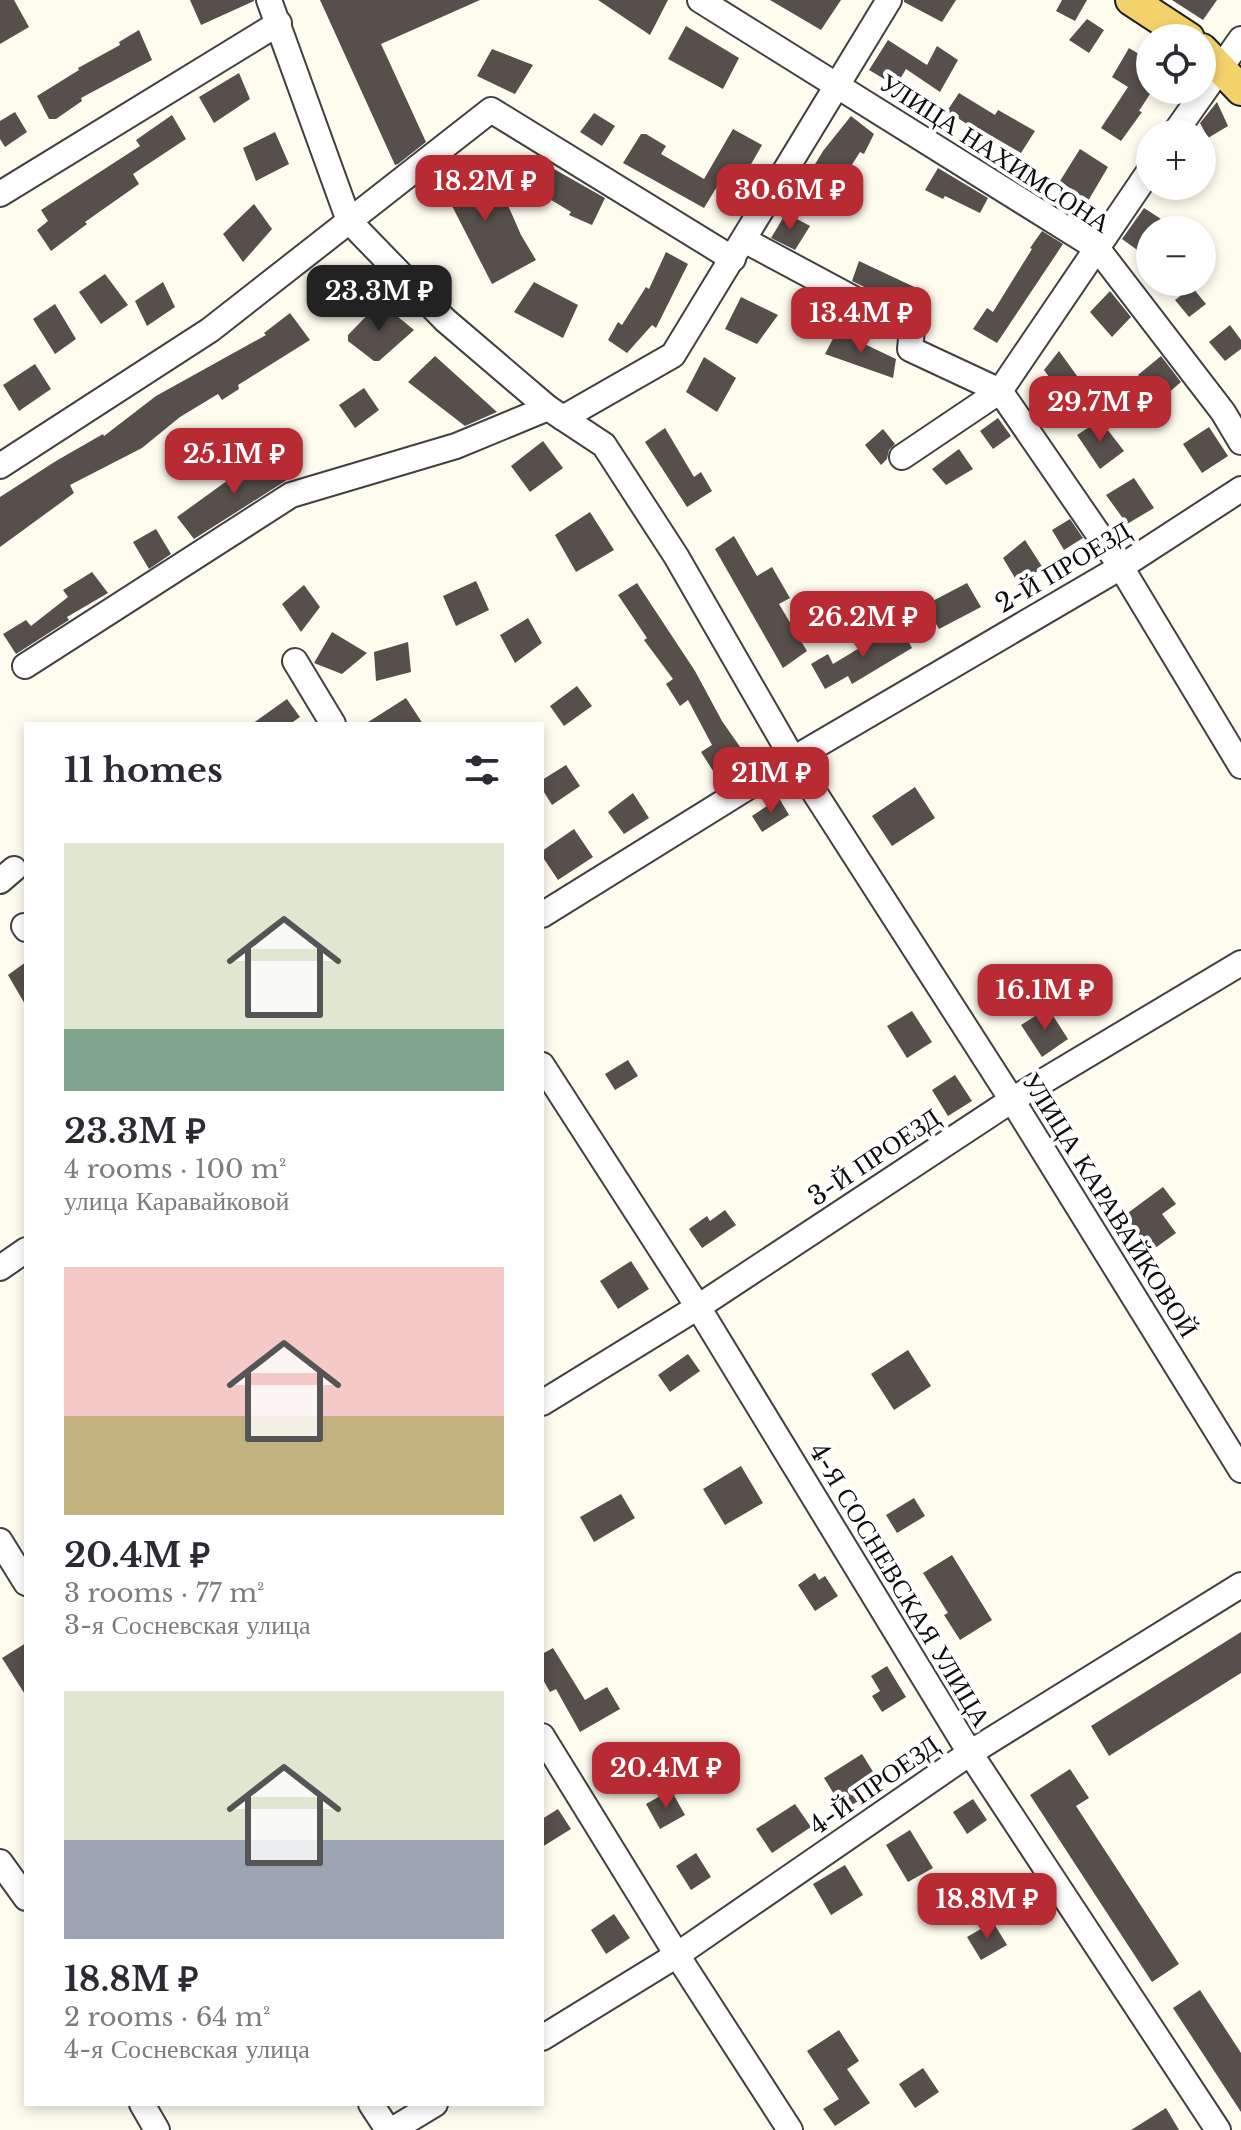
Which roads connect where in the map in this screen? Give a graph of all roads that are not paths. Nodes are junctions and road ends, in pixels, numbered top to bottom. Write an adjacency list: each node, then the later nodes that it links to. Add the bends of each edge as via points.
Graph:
1 (269, 0): 5 (street)
2 (700, 0): 10 (street, УЛИЦА НАХИМСОНА)
3 (889, 0): 10 (street)
4 (1131, 0): 6 (main road)
5 (279, 23): 13 (street); 14 (street)
6 (1168, 24)
7 (1240, 40): 8 (street)
8 (1216, 55)
9 (1216, 63): 11 (main road)
10 (837, 85): 15 (street, УЛИЦА НАХИМСОНА); 16 (street)
11 (1241, 90)
12 (1136, 191): 15 (street)
13 (0, 194)
14 (349, 221): 16 (street, via 491,110); 18 (street, УЛИЦА КАРАВАЙКОВОЙ, via 445,320); 21 (street, via 210,330)
15 (1097, 248): 17 (street); 19 (street, УЛИЦА НАХИМСОНА)
16 (739, 250): 17 (street, via 912,330 910,349); 18 (street, via 673,355)
17 (1000, 391): 20 (street); 23 (street)
18 (555, 413): 25 (street, via 291,495); 27 (street, УЛИЦА КАРАВАЙКОВОЙ, via 604,445 676,556)
19 (1241, 442)
20 (902, 457)
21 (0, 466)
22 (1241, 489): 23 (street, 2-Й ПРОЕЗД)
23 (1121, 567): 27 (street, 2-Й ПРОЕЗД); 28 (street)
24 (295, 661): 26 (street)
25 (25, 666)
26 (332, 722)
27 (793, 759): 29 (street, 2-Й ПРОЕЗД); 32 (street, УЛИЦА КАРАВАЙКОВОЙ)
28 (1241, 766)
29 (544, 914)
30 (1241, 963): 32 (street, 3-Й ПРОЕЗД)
31 (544, 1068): 35 (street, 4-Я СОСНЕВСКАЯ УЛИЦА)
32 (1012, 1100): 35 (street, 3-Й ПРОЕЗД); 37 (street, УЛИЦА КАРАВАЙКОВОЙ)
33 (24, 1251): 34 (street)
34 (0, 1268)
35 (698, 1307): 36 (street, 3-Й ПРОЕЗД); 42 (street, 4-Я СОСНЕВСКАЯ УЛИЦА)
36 (544, 1402)
37 (1241, 1470)
38 (0, 1541): 39 (street)
39 (24, 1580)
40 (1241, 1585): 42 (street, 4-Й ПРОЕЗД)
41 (544, 1739): 45 (street)
42 (970, 1753): 45 (street, 4-Й ПРОЕЗД); 53 (street, 4-Я СОСНЕВСКАЯ УЛИЦА)
43 (0, 1862): 44 (street)
44 (24, 1895)
45 (677, 1955): 46 (street, 4-Й ПРОЕЗД); 52 (street)
46 (544, 2037)
47 (143, 2106): 50 (street)
48 (372, 2106): 51 (street)
49 (432, 2106): 51 (street)
50 (157, 2130)
51 (390, 2130)
52 (790, 2130)
53 (1218, 2130)

